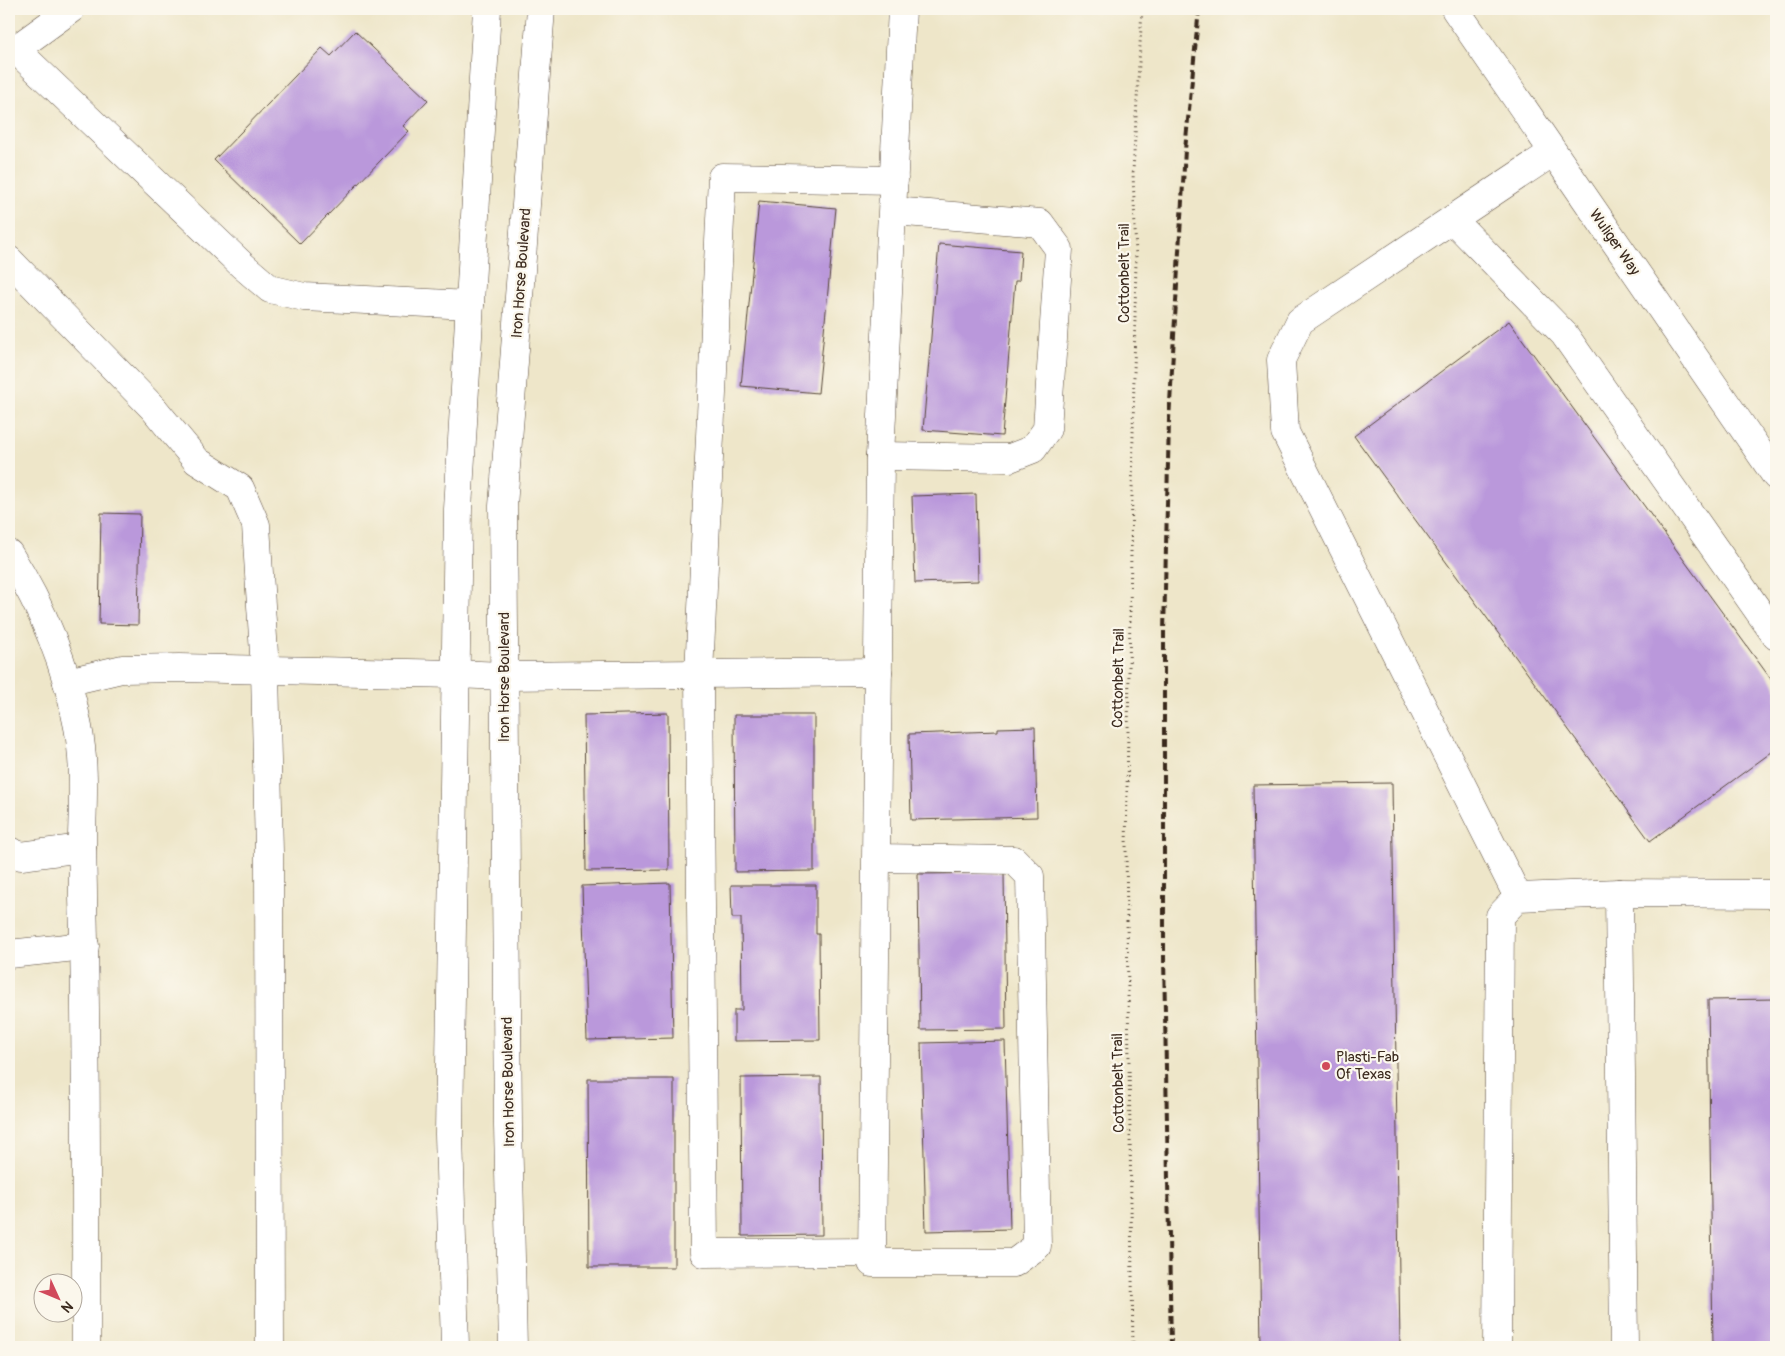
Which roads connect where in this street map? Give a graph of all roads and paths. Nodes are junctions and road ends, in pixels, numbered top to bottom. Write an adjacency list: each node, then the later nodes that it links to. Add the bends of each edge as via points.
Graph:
1 (71, 9): 7 (street)
2 (487, 9): 13 (street)
3 (541, 9): 22 (street, Iron Horse Boulevard, via 503,506)
4 (902, 9): 9 (street)
5 (1142, 9): 37 (path, Cottonbelt Trail, via 1133,172 1136,258 1126,849)
6 (1455, 9): 8 (street, Wuliger Way)
7 (12, 51): 13 (street, via 270,289 304,297)
8 (1553, 152): 11 (street); 15 (street, Wuliger Way)
9 (894, 180): 10 (street); 21 (street, via 722,177)
10 (893, 211): 14 (street); 14 (street, via 1040,223 1059,249 1047,429 1033,449 1010,458)
11 (1453, 220): 17 (street, via 1564,334); 29 (street, via 1300,322 1281,360 1285,432)
12 (9, 260): 18 (street, via 154,409 197,461 240,488 256,525)
13 (470, 305): 20 (street, via 458,509)
14 (880, 456): 19 (street)
15 (1776, 476)
16 (9, 554): 23 (street, via 42,614)
17 (1776, 636)
18 (264, 670): 20 (street); 23 (street, via 122,669); 34 (street, via 269,853)
19 (878, 672): 21 (street); 26 (street)
20 (455, 674): 22 (street); 35 (street, via 449,1134)
21 (699, 674): 22 (street); 32 (street, via 704,1253)
22 (504, 676): 36 (street, Iron Horse Boulevard)
23 (67, 682): 24 (street, via 84,769)
24 (82, 848): 25 (street, via 21,856); 30 (street)
25 (9, 850)
26 (876, 858): 32 (street); 32 (street, via 1014,860 1030,876 1037,1246 1014,1263 872,1263)
27 (1619, 893): 28 (street); 29 (street); 39 (street)
28 (1776, 894)
29 (1518, 897): 38 (street, via 1500,916)
30 (85, 946): 31 (street); 33 (street)
31 (9, 954)
32 (873, 1252)
33 (86, 1347)
34 (270, 1347)
35 (456, 1347)
36 (513, 1347)
37 (1133, 1347)
38 (1497, 1347)
39 (1624, 1347)

